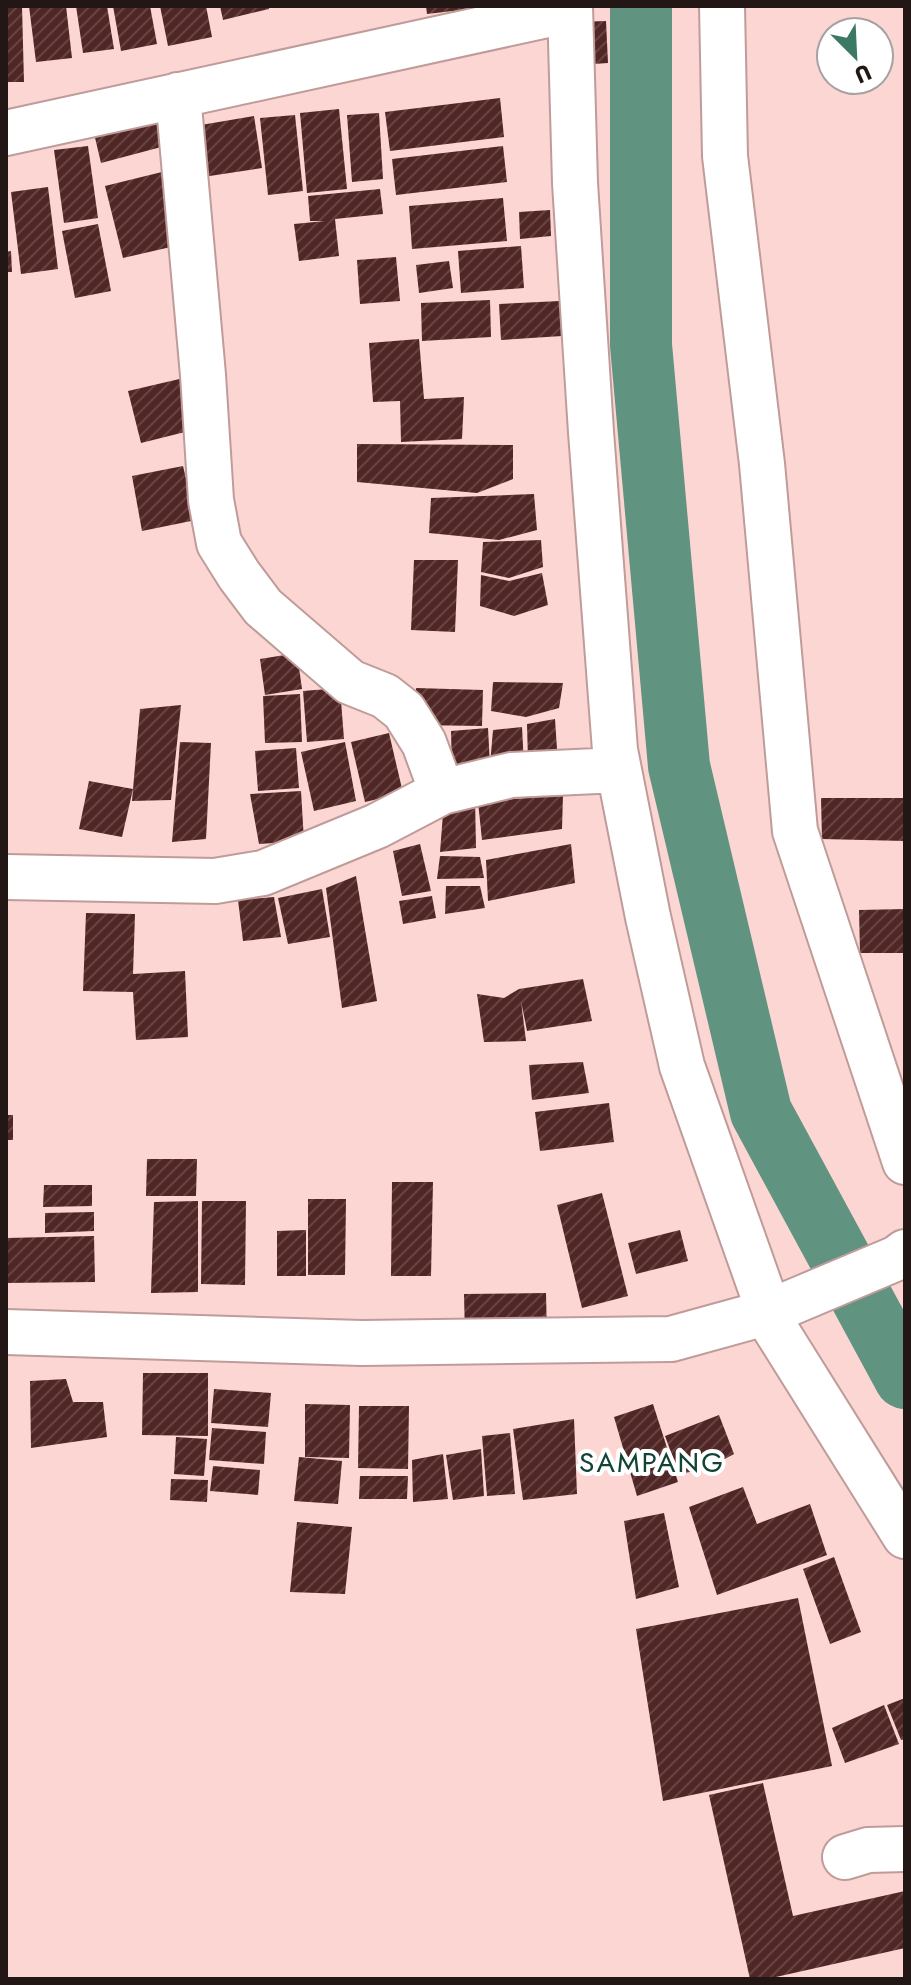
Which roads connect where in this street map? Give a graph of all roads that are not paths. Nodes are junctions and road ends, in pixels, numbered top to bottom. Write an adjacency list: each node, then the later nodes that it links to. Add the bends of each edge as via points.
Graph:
1 (722, 6): 8 (street, via 725,156 762,464 795,831)
2 (570, 8): 3 (street); 5 (street, via 575,183)
3 (178, 95): 4 (street); 6 (street, via 211,500 219,543 263,607 350,682 385,696 404,711 424,743)
4 (6, 133)
5 (619, 770): 6 (street, via 511,775); 10 (street, via 682,1066)
6 (442, 792): 7 (street, via 377,826 263,873 215,881)
7 (6, 877)
8 (905, 1162)
9 (901, 1255): 10 (street)
10 (769, 1312): 11 (street, via 671,1339 362,1343); 12 (street)
11 (6, 1332)
12 (905, 1536)
13 (905, 1849): 14 (street)
14 (845, 1857)

